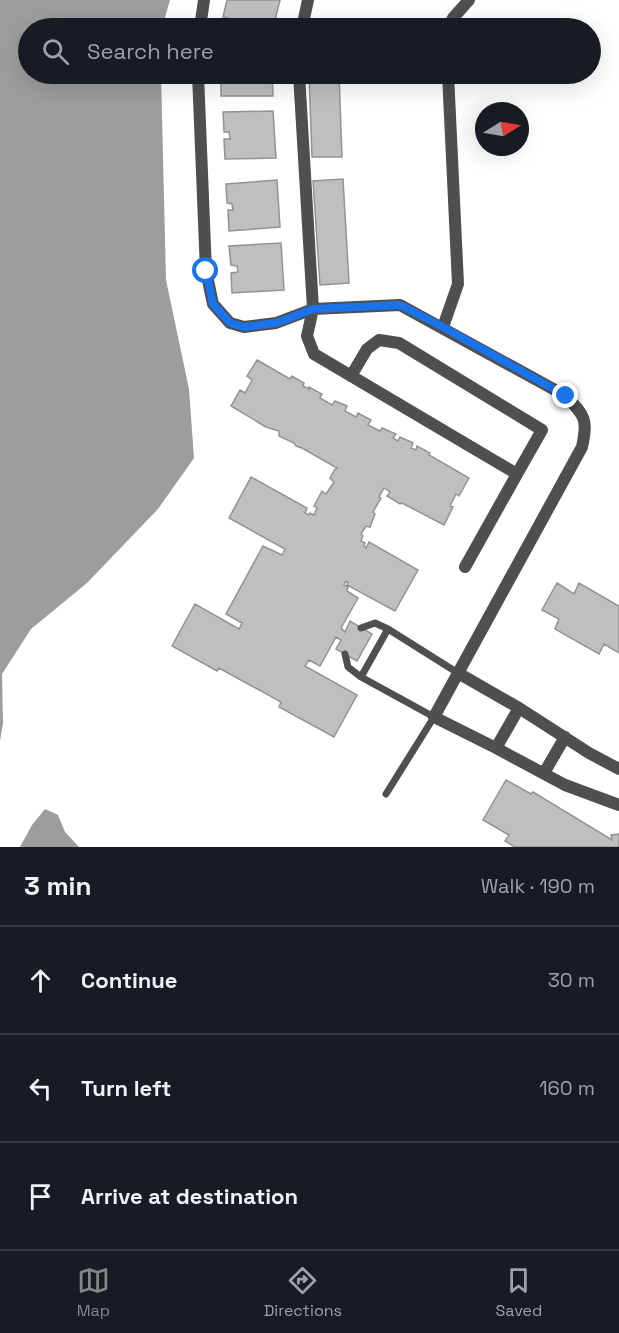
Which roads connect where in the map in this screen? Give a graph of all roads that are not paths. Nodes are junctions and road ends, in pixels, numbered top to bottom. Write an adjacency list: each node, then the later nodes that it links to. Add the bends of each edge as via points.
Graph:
1 (204, 0): 4 (street)
2 (308, 0): 5 (street)
3 (469, 0): 6 (street)
4 (201, 18)
5 (304, 18)
6 (453, 18)
7 (198, 84): 10 (street, via 206,271 213,304 230,323 244,327 276,323)
8 (300, 84): 10 (street)
9 (448, 84): 11 (street, via 458,284)
10 (313, 309): 11 (street, via 400,305); 12 (street, via 307,336 314,354)
11 (443, 327): 18 (street, via 566,396 582,413 585,431 582,447)
12 (351, 376): 13 (street); 13 (street, via 367,349 379,340 399,343 542,430)
13 (517, 474): 14 (street)
14 (465, 567)
15 (361, 628): 16 (lane, via 375,623)
16 (388, 629): 18 (lane); 19 (lane)
17 (345, 654): 19 (lane, via 348,667)
18 (458, 673): 20 (street); 21 (street)
19 (361, 677): 21 (lane)
20 (519, 708): 22 (street); 23 (street)
21 (434, 717): 23 (street); 26 (lane)
22 (565, 737): 24 (street); 25 (street)
23 (496, 748): 25 (street)
24 (619, 769)
25 (544, 773): 27 (street)
26 (386, 794)
27 (619, 805)

